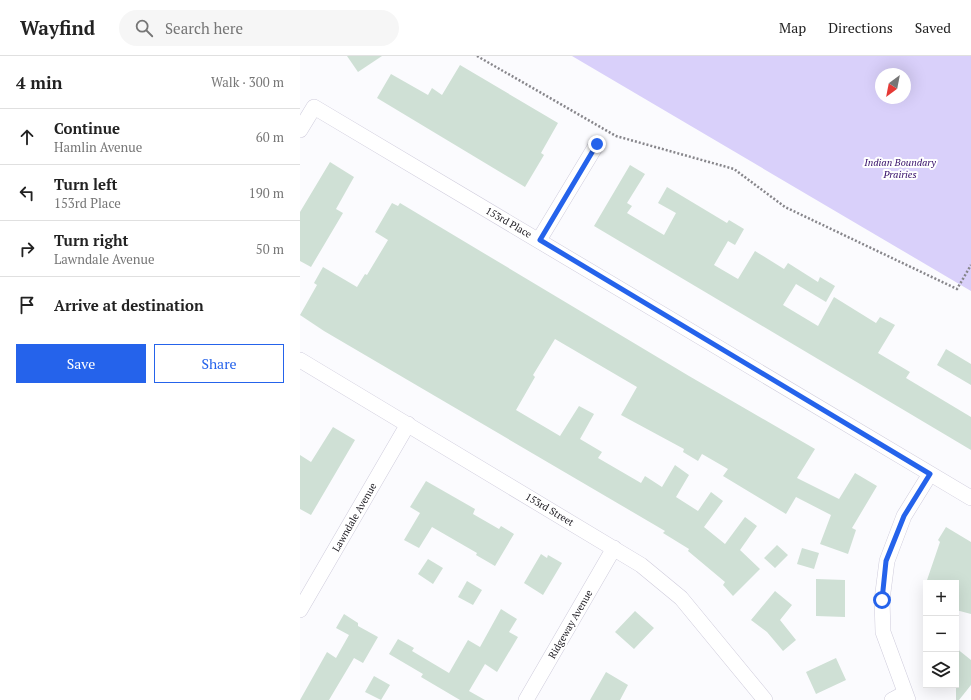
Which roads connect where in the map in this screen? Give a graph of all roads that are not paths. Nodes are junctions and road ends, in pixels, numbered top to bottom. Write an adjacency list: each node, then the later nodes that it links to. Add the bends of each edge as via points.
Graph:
1 (300, 130): 3 (street, 153rd Place, via 314,107)
2 (597, 144): 3 (street)
3 (540, 240): 6 (street, 153rd Place)
4 (300, 360): 5 (street, 153rd Street)
5 (408, 424): 8 (street, 153rd Street); 9 (street, Lawndale Avenue)
6 (930, 474): 7 (street, 153rd Place); 10 (street, via 904,516 886,561 882,600 883,632)
7 (971, 498)
8 (614, 548): 11 (street, Ridgeway Avenue); 12 (street, 153rd Street, via 641,565 681,598)
9 (300, 610)
10 (901, 698)
11 (526, 700)
12 (765, 700)

